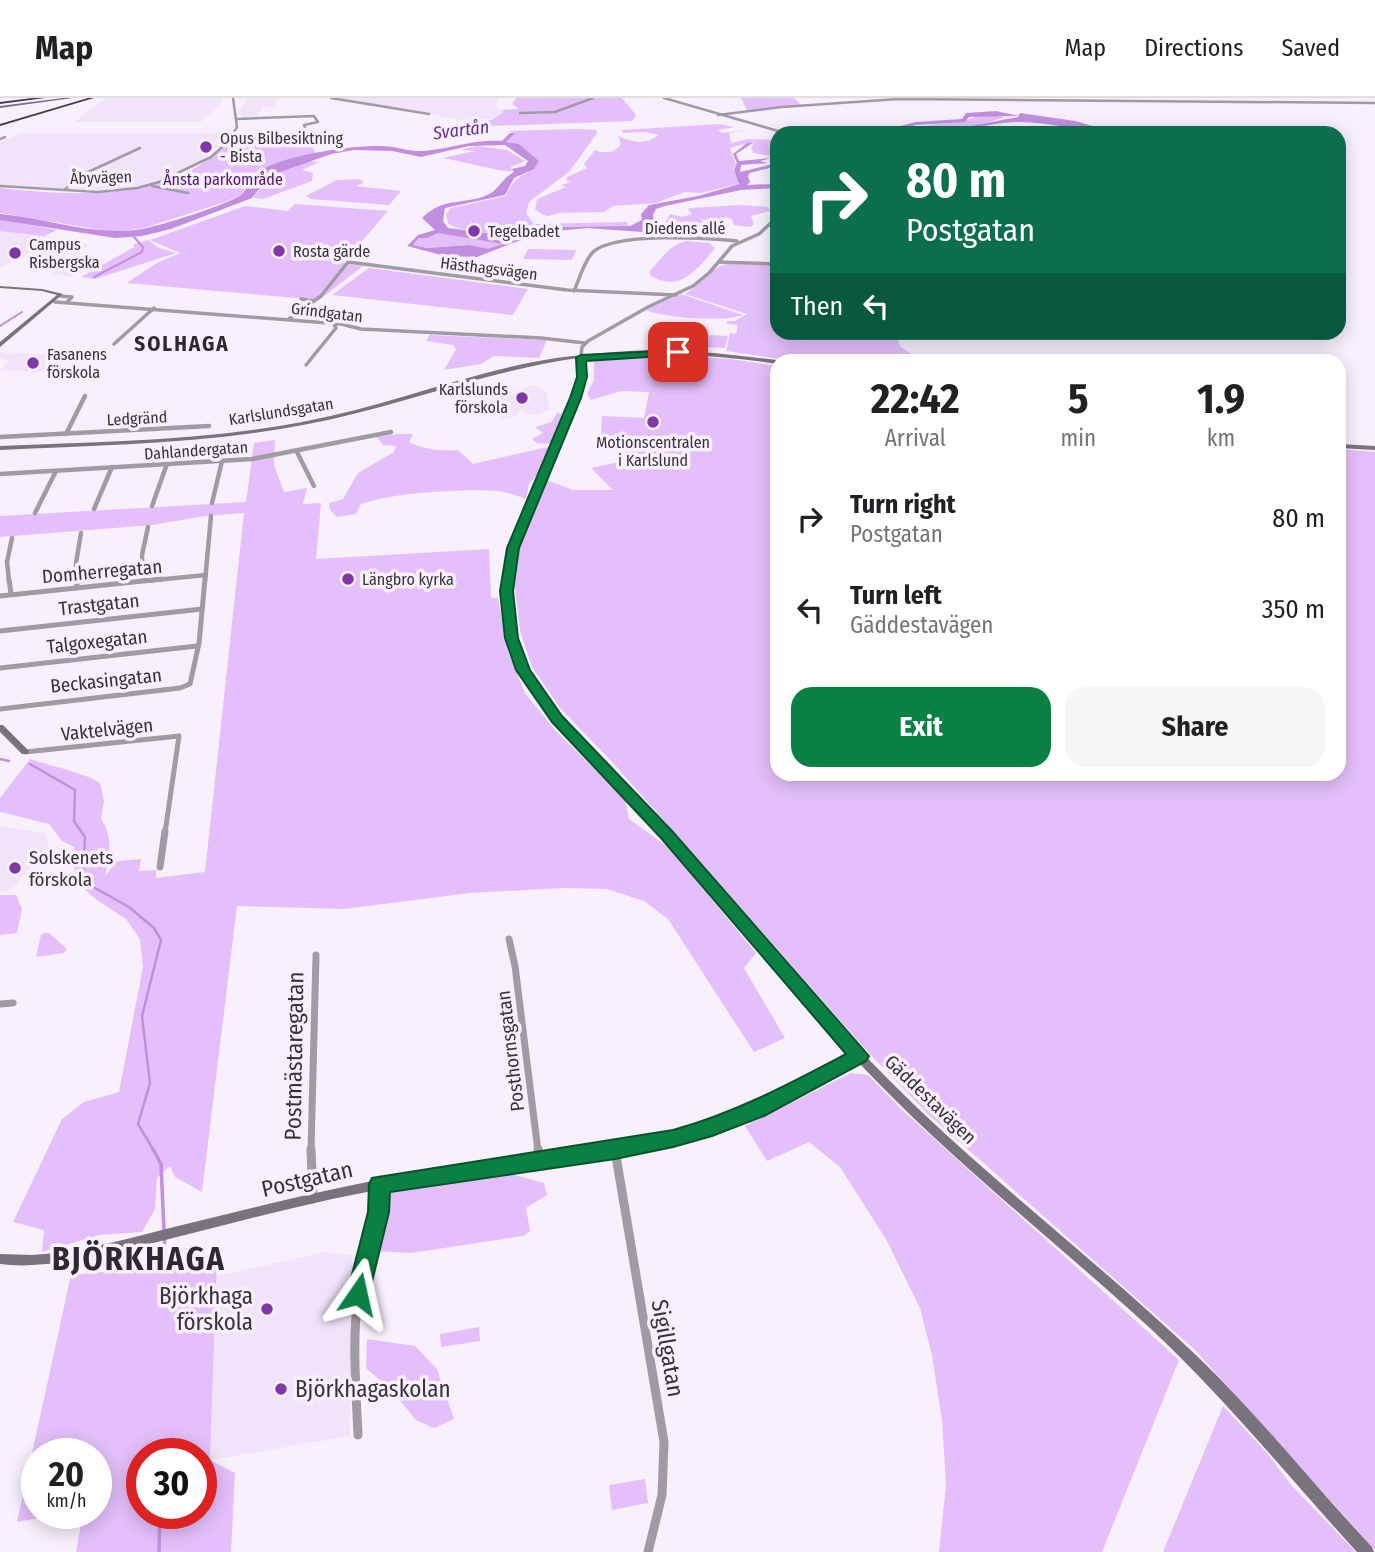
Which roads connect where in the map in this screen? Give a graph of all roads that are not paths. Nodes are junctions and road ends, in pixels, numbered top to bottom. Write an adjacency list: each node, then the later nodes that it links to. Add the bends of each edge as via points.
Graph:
1 (24, 98): 10 (highway)
2 (43, 98): 10 (highway)
3 (71, 98): 10 (street)
4 (92, 98): 16 (highway)
5 (233, 98): 15 (street)
6 (331, 98): 13 (street)
7 (593, 98): 12 (street, via 555,112)
8 (664, 98): 14 (street)
9 (82, 99): 16 (highway)
10 (0, 103)
11 (1375, 103): 14 (street, via 898,99)
12 (520, 113)
13 (429, 114)
14 (718, 115): 17 (street)
15 (237, 119): 18 (street, via 314,116 318,122 304,125); 22 (street, Åbyvägen, via 235,132 214,155)
16 (0, 124)
17 (770, 129)
18 (308, 135)
19 (5, 136): 20 (street)
20 (0, 139)
21 (140, 148): 24 (street, via 86,173)
22 (150, 185): 24 (street, Åbyvägen); 25 (street)
23 (0, 186): 24 (street, Åbyvägen)
24 (64, 190)
25 (188, 193)
26 (770, 226): 27 (street)
27 (739, 242): 28 (street); 31 (street, Diedens allé, via 678,237 610,245 592,253)
28 (719, 262): 29 (street); 32 (street, via 700,281)
29 (770, 264)
30 (0, 287): 33 (street)
31 (574, 290): 32 (street, Hästhagsvägen); 35 (street, Hästhagsvägen, via 348,262)
32 (676, 295): 43 (street)
33 (60, 296): 36 (street); 37 (street, via 72,298)
34 (301, 299): 35 (street)
35 (314, 301): 39 (street)
36 (55, 302): 37 (street, Grindgatan); 44 (street)
37 (67, 302): 38 (street, Grindgatan)
38 (154, 308): 39 (street, Grindgatan); 45 (street)
39 (289, 319): 40 (street, Grindgatan)
40 (333, 323): 41 (street, Grindgatan); 42 (street)
41 (351, 328): 42 (street); 43 (street, Grindgatan)
42 (334, 330): 48 (street)
43 (585, 343): 46 (street)
44 (0, 344)
45 (114, 344)
46 (581, 357): 47 (street, Karlslundsgatan, via 672,352); 54 (street, Karlslundsgatan, via 522,366 383,406 251,432); 89 (street, Gäddestavägen, via 582,377 575,398 513,548 507,599 517,654 557,719 666,834)
47 (770, 361)
48 (306, 365)
49 (85, 396): 52 (street, Ledgränd)
50 (209, 426): 52 (street, Ledgränd)
51 (391, 432): 57 (street, Dahlandergatan)
52 (66, 434): 53 (street, Ledgränd)
53 (0, 437)
54 (0, 447)
55 (1346, 447): 56 (street)
56 (1375, 449)
57 (297, 452): 58 (street, Dahlandergatan); 63 (street)
58 (222, 461): 59 (street, Dahlandergatan); 64 (street)
59 (167, 464): 60 (street, Dahlandergatan); 65 (street)
60 (112, 467): 61 (street, Dahlandergatan); 66 (street)
61 (56, 471): 62 (street, Dahlandergatan); 67 (street)
62 (0, 474)
63 (314, 486)
64 (212, 503)
65 (152, 506)
66 (94, 509)
67 (35, 513)
68 (211, 516): 72 (street, Beckasingatan)
69 (148, 527): 73 (street, via 142,555)
70 (81, 533): 74 (street)
71 (12, 538): 75 (street, via 7,562)
72 (206, 575): 73 (street, Domherregatan); 77 (street, Beckasingatan)
73 (144, 581): 74 (street, Domherregatan)
74 (77, 588): 75 (street, Domherregatan)
75 (11, 594): 76 (street, Domherregatan)
76 (0, 596)
77 (202, 609): 78 (street, Trastgatan); 79 (street, Beckasingatan)
78 (0, 631)
79 (197, 646): 80 (street, Talgoxegatan); 81 (street, Beckasingatan, via 186,686)
80 (0, 668)
81 (0, 709)
82 (0, 727): 83 (street, Vaktelvägen)
83 (25, 752): 84 (street, Vaktelvägen, via 179,736)
84 (160, 867)
85 (509, 939): 91 (street, Posthornsgatan)
86 (316, 955): 93 (street, Postmästaregatan)
87 (13, 1003): 88 (street)
88 (0, 1004)
89 (859, 1056): 90 (street, Postgatan, via 724,1124); 97 (street, Gäddestavägen, via 922,1119 1191,1359)
90 (615, 1150): 91 (street, Postgatan); 96 (street, Sigillgatan, via 663,1442 662,1495)
91 (539, 1160): 92 (street, Postgatan)
92 (379, 1184): 93 (street, Postgatan); 95 (street, via 378,1212 357,1309)
93 (313, 1199): 94 (street, Postgatan, via 62,1257)
94 (0, 1259)
95 (358, 1435)
96 (648, 1552)
97 (1367, 1552)

